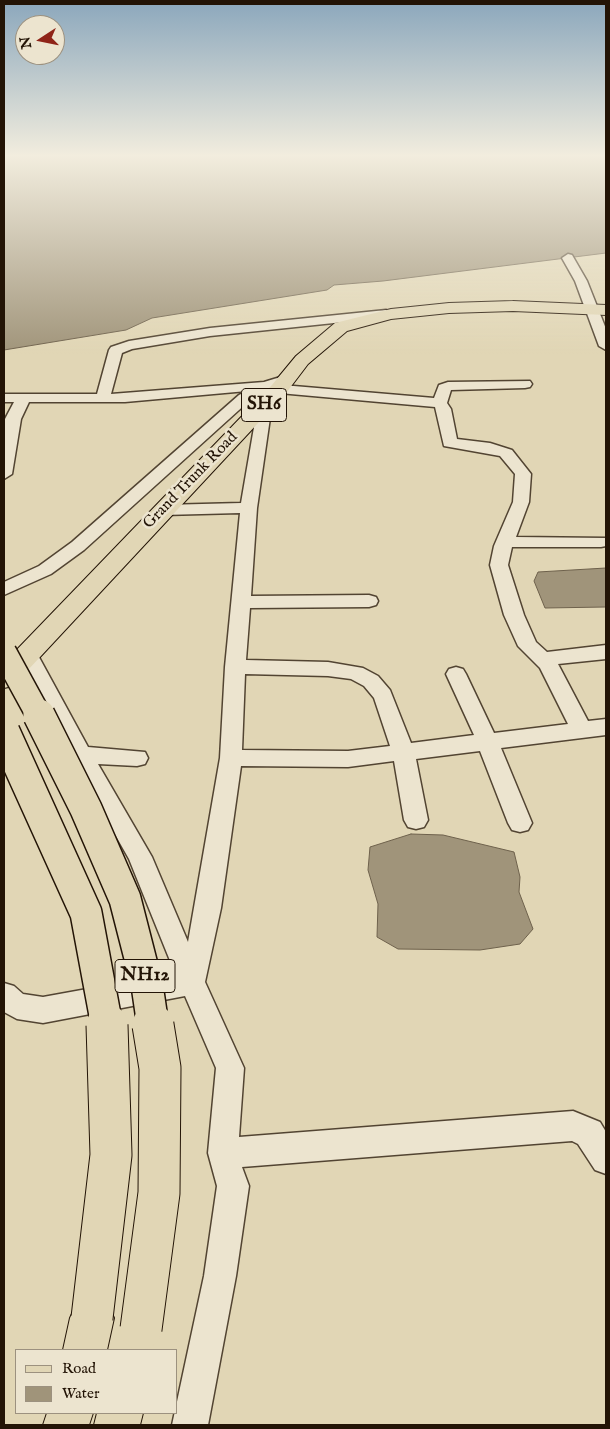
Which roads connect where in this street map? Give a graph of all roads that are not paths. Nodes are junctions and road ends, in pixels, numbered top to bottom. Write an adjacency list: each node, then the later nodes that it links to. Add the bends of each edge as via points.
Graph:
1 (568, 258): 2 (street)
2 (600, 310): 3 (main road, Grand Trunk Road / SH6, via 514,306); 4 (street)
3 (391, 314): 5 (main road, Grand Trunk Road / SH6, via 341,327); 9 (street, via 210,332 129,345 116,350)
4 (606, 346)
5 (279, 384): 9 (street); 10 (street); 11 (main road, Grand Trunk Road / SH6); 17 (street, via 244,398 78,546 45,570)
6 (524, 384): 10 (street, via 448,386 444,388)
7 (4, 398): 8 (street)
8 (24, 398): 9 (street); 12 (street, via 11,427)
9 (103, 398)
10 (440, 403): 15 (street, via 450,443 506,453 523,474 521,502)
11 (264, 404): 13 (street); 14 (main road, Grand Trunk Road / SH6)
12 (4, 474)
13 (249, 508): 14 (street); 19 (street)
14 (163, 510): 20 (main road, Grand Trunk Road / SH6)
15 (505, 542): 16 (street); 22 (street, via 499,565 514,615 528,646)
16 (601, 542)
17 (4, 589)
18 (369, 601): 19 (street)
19 (241, 602): 23 (street)
20 (15, 652): 25 (main road, Grand Trunk Road / SH6); 31 (street); 41 (main road, NH12, bridge, via 124,899 147,986 160,1068 159,1193)
21 (606, 652): 22 (street)
22 (541, 659): 27 (street, via 548,664)
23 (235, 667): 30 (street, via 328,669 356,673 371,681 383,695); 33 (street)
24 (456, 674): 29 (street)
25 (4, 679)
26 (606, 727): 27 (street)
27 (583, 730): 29 (street)
28 (4, 732): 40 (main road, NH12, bridge, via 86,913 107,1017 111,1155)
29 (488, 742): 30 (street); 35 (street)
30 (404, 753): 33 (street, via 348,759); 34 (street)
31 (81, 755): 32 (street); 36 (street, via 140,857)
32 (137, 758)
33 (231, 758): 36 (street, via 208,908)
34 (416, 820)
35 (520, 823)
36 (192, 982): 37 (street, via 43,1010 17,1006); 38 (street, via 230,1068)
37 (4, 995)
38 (222, 1153): 39 (street, via 573,1126 590,1133); 42 (street, via 233,1186 220,1276)
39 (606, 1159)
40 (88, 1334)
41 (139, 1340)
42 (190, 1425)

